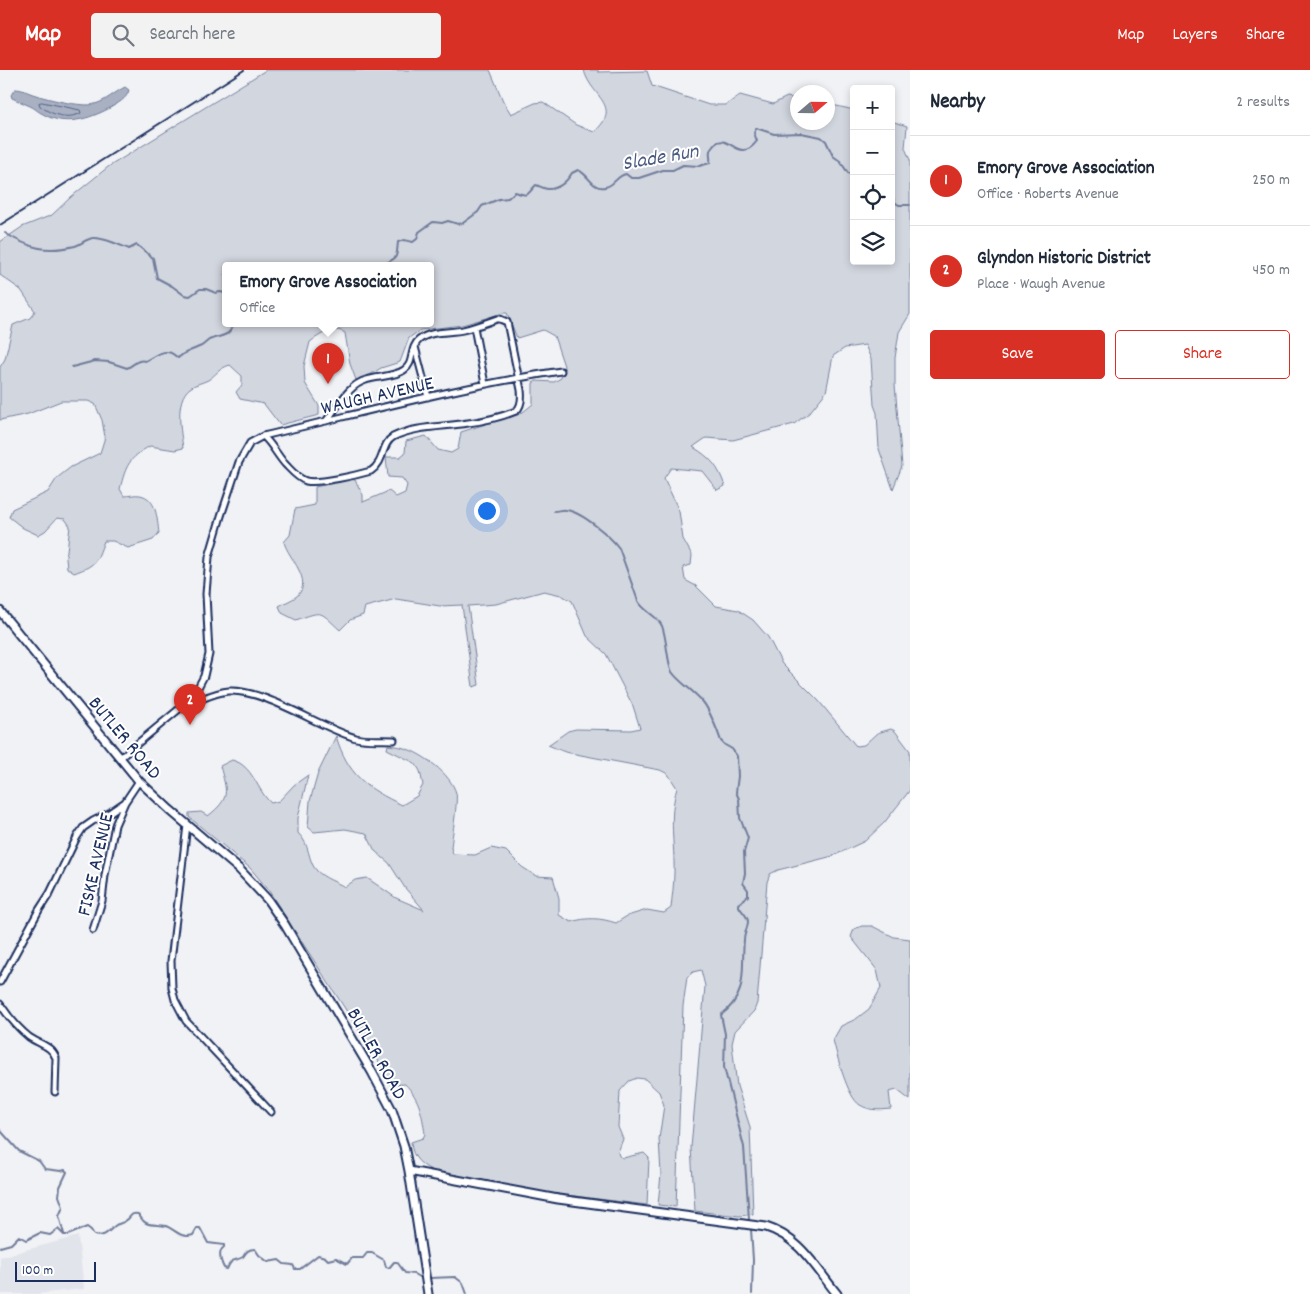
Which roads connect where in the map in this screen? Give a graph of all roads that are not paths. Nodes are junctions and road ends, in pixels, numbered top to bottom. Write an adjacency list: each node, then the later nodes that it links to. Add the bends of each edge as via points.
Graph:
1 (474, 327): 2 (street, via 426,335); 4 (street, via 497,319 507,322); 5 (street)
2 (414, 346): 6 (street); 7 (street, via 408,367 356,385)
3 (561, 371): 4 (street, WAUGH AVENUE)
4 (517, 377): 5 (street, WAUGH AVENUE); 8 (street, via 521,396 519,408 511,413 467,423 395,436 386,444 380,463 371,471 317,481 305,480 282,461)
5 (485, 384): 6 (street, WAUGH AVENUE)
6 (428, 397): 7 (street, WAUGH AVENUE)
7 (326, 420): 8 (street, WAUGH AVENUE)
8 (263, 436): 10 (street, WAUGH AVENUE, via 250,443 242,454 221,516 208,570 207,664 199,688)
9 (0, 611): 12 (main road, BUTLER ROAD)
10 (184, 705): 11 (street, via 224,692 238,691 260,697 357,738); 12 (street)
11 (394, 740)
12 (120, 758): 13 (main road, BUTLER ROAD)
13 (139, 780): 14 (street, FISKE AVENUE); 15 (main road, BUTLER ROAD)
14 (124, 802): 16 (street, FISKE AVENUE); 17 (street, via 83,828)
15 (187, 825): 20 (street, via 171,961 175,1000 186,1021); 21 (main road, BUTLER ROAD, via 254,885 286,925 383,1091 400,1132)
16 (93, 930)
17 (0, 982)
18 (0, 1004): 19 (street, via 29,1036 52,1049 56,1058)
19 (55, 1092)
20 (271, 1112)
21 (409, 1171): 22 (main road, BUTLER ROAD); 23 (main road, via 525,1194 777,1230 803,1251)
22 (428, 1294)
23 (837, 1294)

